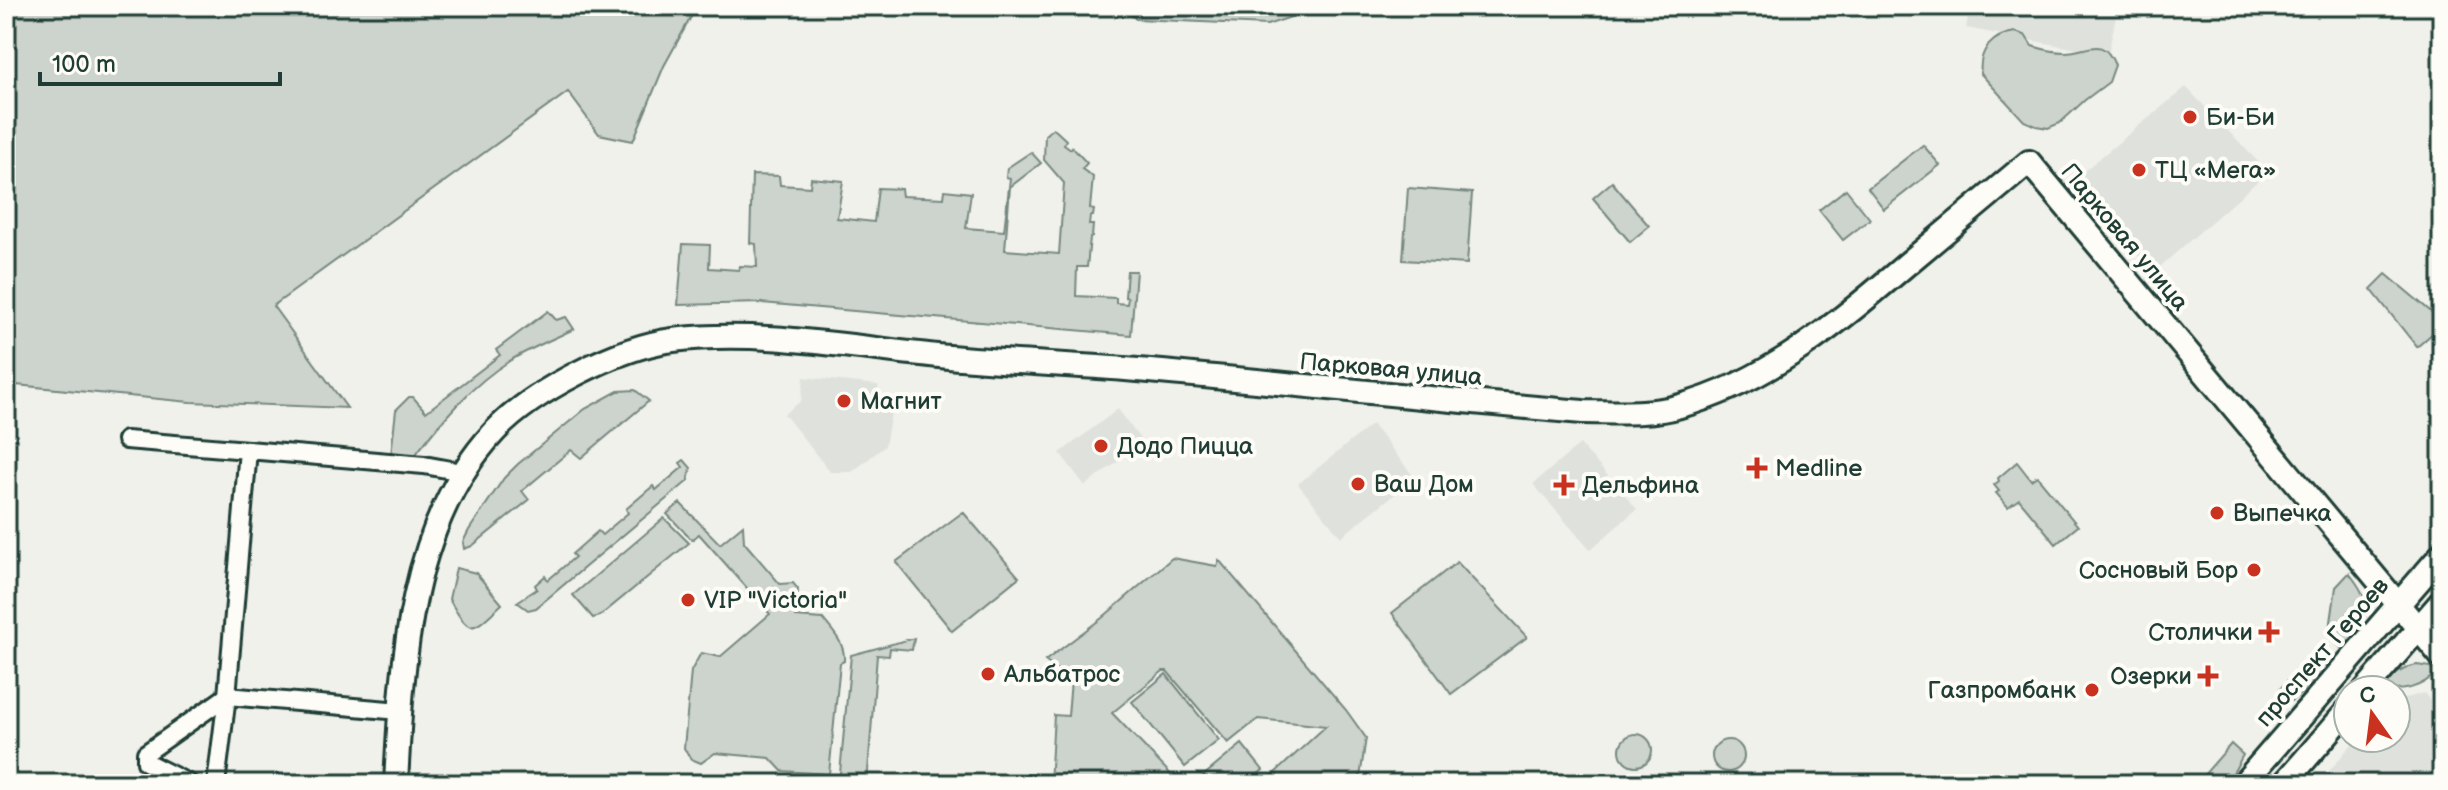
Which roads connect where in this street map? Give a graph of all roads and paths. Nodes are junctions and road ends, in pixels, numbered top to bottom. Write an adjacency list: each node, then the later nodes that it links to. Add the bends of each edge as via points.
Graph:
1 (126, 440): 2 (street)
2 (248, 450): 3 (street); 10 (street)
3 (462, 472): 6 (street, Парковая улица, via 496,429 549,388 617,356 670,341 737,337 1583,412 1678,407 1748,380 1792,354 2029,162); 11 (street, Парковая улица, via 421,572)
4 (2442, 554): 6 (street, проспект Героев)
5 (2442, 601): 7 (street)
6 (2397, 603): 7 (street); 16 (street, проспект Героев)
7 (2418, 629): 8 (street); 9 (street)
8 (2442, 657)
9 (2379, 674)
10 (227, 696): 11 (street); 13 (street, via 146,753 146,762); 14 (street)
11 (400, 711): 15 (street, Парковая улица)
12 (2332, 728): 17 (street)
13 (190, 784)
14 (216, 784)
15 (396, 784)
16 (2243, 784)
17 (2284, 784)

